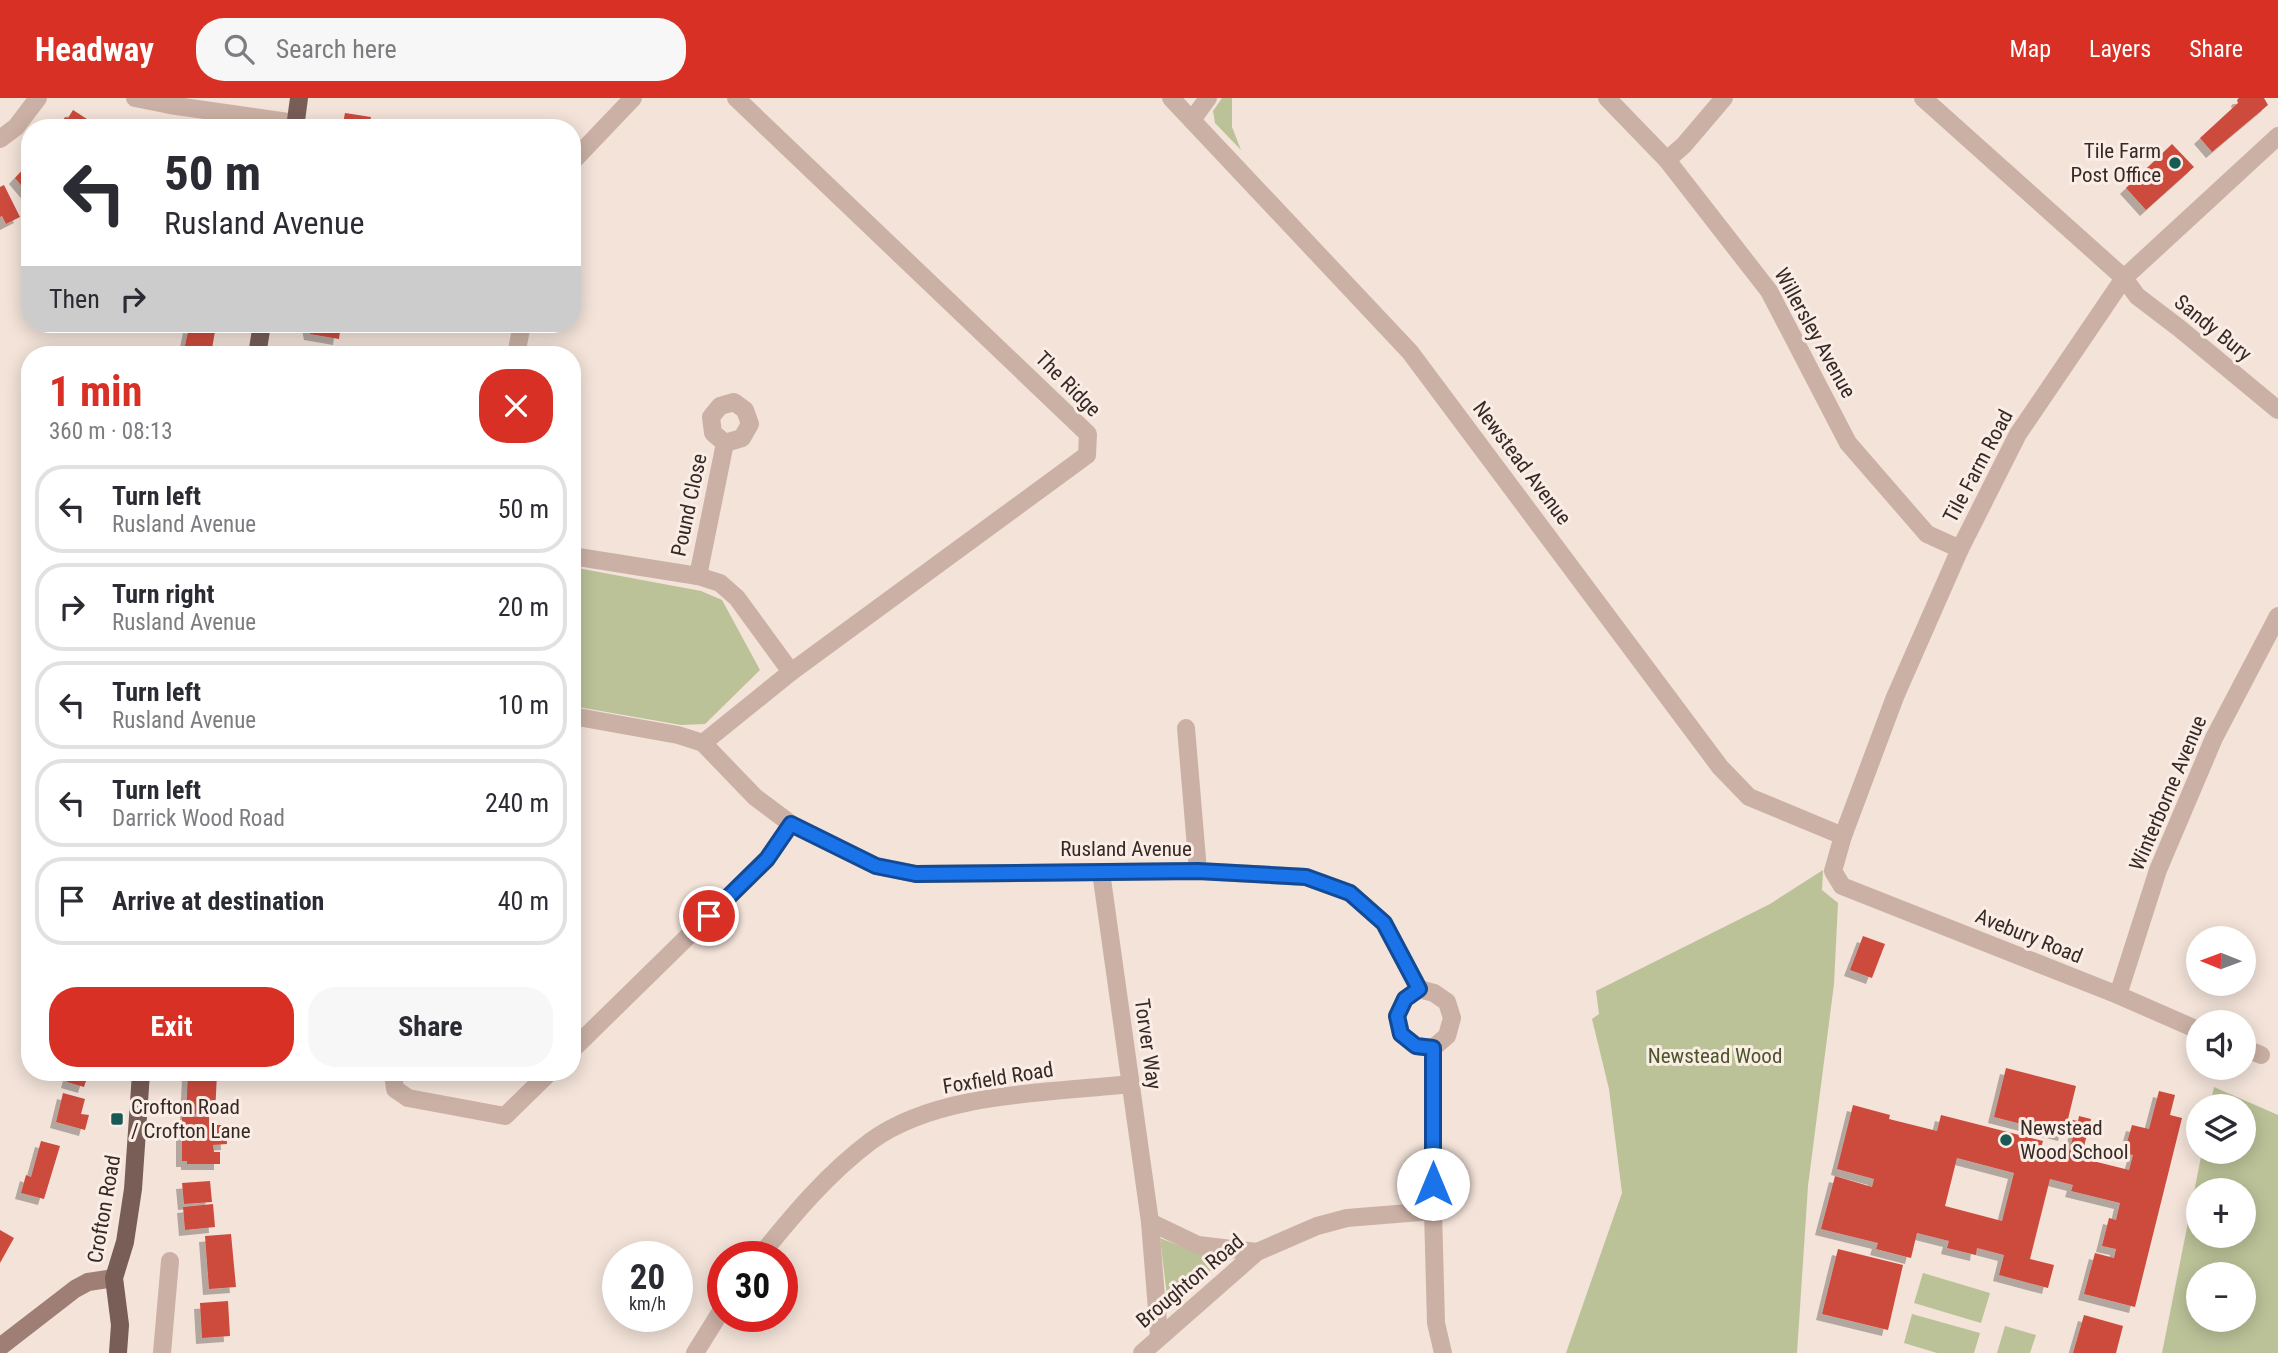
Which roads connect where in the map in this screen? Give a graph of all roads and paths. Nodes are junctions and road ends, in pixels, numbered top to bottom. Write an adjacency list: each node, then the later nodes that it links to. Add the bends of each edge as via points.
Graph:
1 (38, 98): 11 (street)
2 (135, 98): 12 (street)
3 (299, 98): 13 (main road)
4 (633, 98): 18 (street)
5 (736, 98): 27 (street, The Ridge, via 1088,434 1087,455)
6 (1171, 98): 15 (street, Newstead Avenue)
7 (1208, 98): 15 (street)
8 (1607, 98): 19 (street, Willersley Avenue)
9 (1724, 98): 19 (street)
10 (1923, 98): 20 (street, Sandy Bury)
11 (22, 119)
12 (251, 119)
13 (296, 119)
14 (21, 120): 17 (street)
15 (1192, 120): 32 (street, Newstead Avenue, via 1410,352 1720,767 1749,797)
16 (2278, 136): 20 (street, Tile Farm Road)
17 (0, 139)
18 (581, 153)
19 (1667, 160): 23 (street, Willersley Avenue, via 1769,291 1848,443 1927,534)
20 (2124, 278): 21 (street, Sandy Bury, via 2137,296); 23 (street, Tile Farm Road, via 2018,435)
21 (2278, 410)
22 (725, 443): 25 (street, Pound Close)
23 (1960, 549): 32 (street, Tile Farm Road, via 1895,697)
24 (581, 557): 25 (street)
25 (698, 576): 27 (street, via 720,583 737,598)
26 (2278, 616): 37 (street, Winterborne Avenue, via 2214,738 2158,870)
27 (791, 672): 30 (street)
28 (581, 718): 30 (street)
29 (1186, 728): 33 (street)
30 (703, 743): 31 (street, Rusland Avenue, via 755,797)
31 (791, 824): 34 (street, Rusland Avenue, via 876,866 916,874); 39 (street, via 767,859)
32 (1843, 836): 35 (street, Tile Farm Road, via 1833,871)
33 (1198, 871): 34 (street, Rusland Avenue); 36 (street, Rusland Avenue, via 1306,877 1350,893 1384,923)
34 (1101, 872): 46 (street, Torver Way)
35 (1842, 886): 37 (street, Avebury Road)
36 (1419, 989): 40 (street, via 1447,1002 1452,1018 1447,1037); 40 (street, via 1405,999 1397,1016 1401,1034 1416,1046)
37 (2118, 995): 38 (street, Avebury Road)
38 (2186, 1025)
39 (581, 1041)
40 (1433, 1048): 47 (street)
41 (2256, 1053): 42 (street)
42 (2261, 1055)
43 (140, 1081): 52 (main road, Crofton Road, via 133,1189)
44 (394, 1081): 45 (street, via 395,1089 408,1098 505,1116)
45 (541, 1081)
46 (1130, 1084): 48 (street, Torver Way); 49 (street, Foxfield Road, via 980,1100 906,1122 872,1141 806,1200)
47 (1433, 1211): 50 (street, Broughton Road, via 1347,1218); 60 (street, via 1436,1323)
48 (1150, 1223): 50 (street, via 1198,1245); 54 (street, Torver Way)
49 (772, 1241)
50 (1257, 1252): 54 (street, Broughton Road)
51 (170, 1261): 57 (street)
52 (114, 1278): 55 (street, via 75,1289); 56 (main road, Crofton Road)
53 (708, 1332): 58 (street)
54 (1159, 1335): 59 (street, Broughton Road)
55 (0, 1347)
56 (118, 1353)
57 (163, 1353)
58 (695, 1353)
59 (1142, 1353)
60 (1443, 1353)

